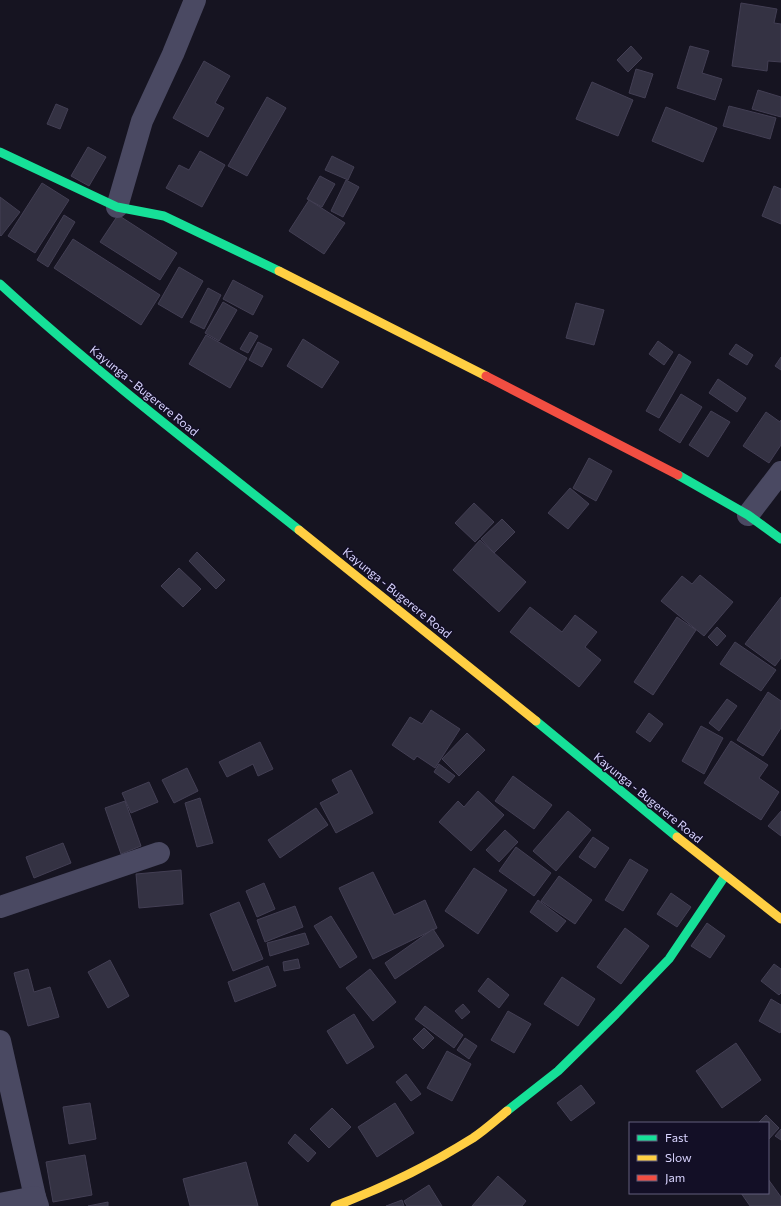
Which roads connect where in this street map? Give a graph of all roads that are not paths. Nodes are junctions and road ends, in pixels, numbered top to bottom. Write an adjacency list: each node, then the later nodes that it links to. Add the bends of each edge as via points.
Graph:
1 (195, 0): 3 (street, via 174,54 142,121)
2 (0, 152): 3 (street)
3 (117, 207): 6 (street, via 164,216 253,258 661,465)
4 (0, 284): 9 (street, Kayunga - Bugerere Road, via 100,372 425,631)
5 (781, 472): 6 (street)
6 (748, 515): 7 (street)
7 (781, 539)
8 (159, 853): 10 (street)
9 (725, 876): 11 (street, Kayunga - Bugerere Road); 15 (street, via 669,959 558,1071 474,1137 432,1162 362,1196)
10 (0, 907)
11 (781, 919)
12 (0, 1041): 13 (street)
13 (37, 1201): 14 (street)
14 (0, 1204)
15 (335, 1206)

